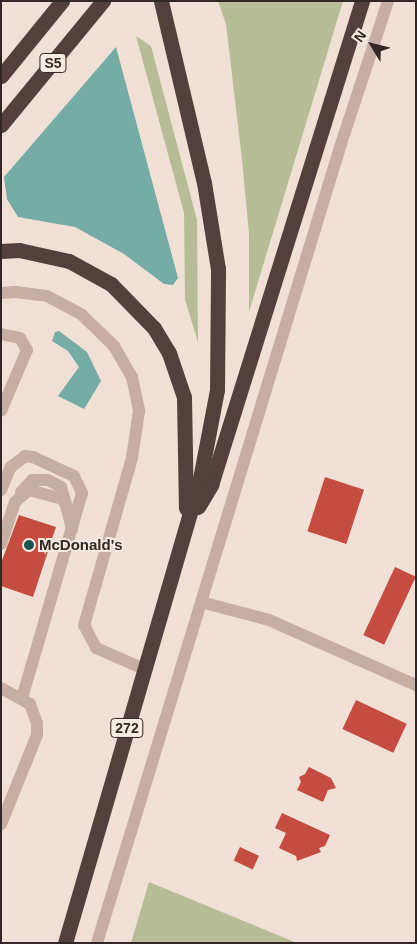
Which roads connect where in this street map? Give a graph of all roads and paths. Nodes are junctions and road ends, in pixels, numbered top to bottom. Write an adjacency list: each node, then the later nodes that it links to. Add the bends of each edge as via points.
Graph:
1 (62, 1): 6 (highway, S5)
2 (104, 1): 7 (highway, S5)
3 (161, 1): 13 (highway, via 204,183 218,268 217,390 200,479)
4 (362, 1): 13 (highway, via 211,485)
5 (388, 1): 16 (street)
6 (1, 76)
7 (1, 125)
8 (1, 251): 13 (highway, via 18,250 69,261 111,284 154,328 169,353 184,397)
9 (1, 293): 17 (street, via 48,296 82,315 114,346 132,377 139,411 132,458 84,625 96,648)
10 (1, 334): 11 (street, via 20,338 28,350)
11 (1, 411)
12 (1, 490): 14 (street, via 11,467 25,456 33,456 74,476 82,493)
13 (186, 528): 17 (highway, 272)
14 (72, 531): 15 (street, via 61,487 38,478 28,483 15,502); 20 (street)
15 (1, 544)
16 (200, 602): 18 (street, via 269,620); 23 (street)
17 (144, 669): 22 (highway, 272)
18 (416, 685)
19 (1, 688): 20 (street)
20 (22, 698): 21 (street, via 36,713 36,735)
21 (3, 817)
22 (65, 943)
23 (97, 943)

